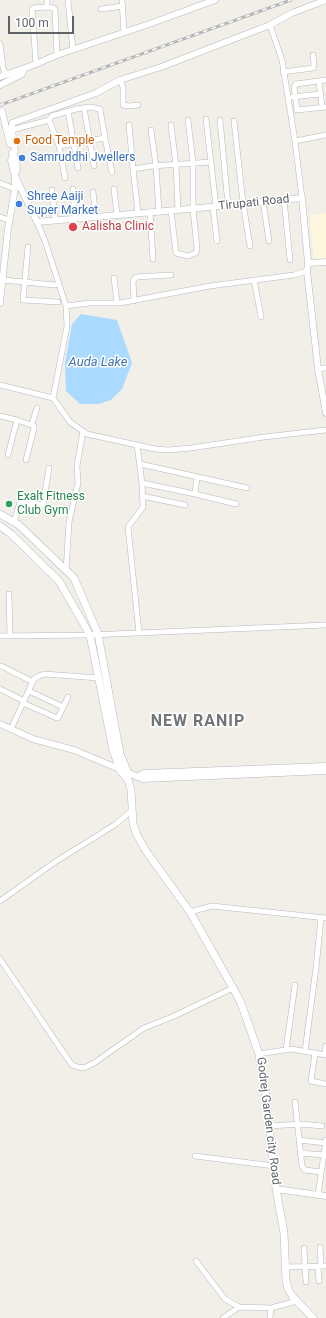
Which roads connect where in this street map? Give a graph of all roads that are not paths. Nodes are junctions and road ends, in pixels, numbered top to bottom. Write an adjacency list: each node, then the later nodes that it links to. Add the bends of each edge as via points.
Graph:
1 (47, 0): 7 (street)
2 (68, 0): 12 (street)
3 (122, 0): 6 (street)
4 (215, 0): 10 (street)
5 (326, 0): 9 (street)
6 (123, 6): 8 (street); 10 (street)
7 (48, 7): 13 (street, via 55,10); 15 (street, via 32,10)
8 (101, 9)
9 (270, 25): 17 (street); 19 (street)
10 (124, 32): 12 (street)
11 (0, 44): 18 (street)
12 (73, 50): 13 (street)
13 (57, 54): 15 (street)
14 (313, 55): 17 (street, via 313,68)
15 (36, 64): 16 (street)
16 (24, 69): 18 (street); 22 (street, via 19,76)
17 (284, 72): 25 (street)
18 (3, 76)
19 (120, 80): 26 (street, via 123,87 123,105); 38 (street, via 96,93 12,123)
20 (326, 80): 21 (street)
21 (319, 81): 23 (street); 24 (street, via 294,85)
22 (0, 85)
23 (320, 94): 24 (street); 27 (street)
24 (295, 97): 25 (street); 27 (street, via 297,110)
25 (288, 98): 43 (street)
26 (138, 104)
27 (324, 107)
28 (84, 108): 30 (street); 41 (street, via 100,109); 42 (street)
29 (2, 111): 46 (street)
30 (68, 111): 32 (street, via 52,116); 44 (street)
31 (206, 119): 47 (street)
32 (49, 120): 38 (street); 45 (street)
33 (188, 120): 48 (street)
34 (220, 120): 67 (street)
35 (234, 121): 66 (street)
36 (129, 125): 53 (street)
37 (171, 125): 49 (street)
38 (12, 130): 46 (street, via 15,152)
39 (151, 130): 51 (street)
40 (326, 135): 43 (street)
41 (105, 138): 42 (street); 54 (street)
42 (90, 141): 44 (street); 50 (street)
43 (295, 141): 63 (street)
44 (74, 144): 45 (street); 52 (street)
45 (59, 146): 56 (street)
46 (13, 155): 55 (street, via 16,160)
47 (211, 162): 48 (street); 68 (street)
48 (193, 163): 49 (street); 69 (street)
49 (176, 165): 51 (street); 71 (street)
50 (94, 166)
51 (156, 166): 53 (street); 73 (street)
52 (78, 168)
53 (133, 169): 74 (street)
54 (112, 172)
55 (15, 175): 58 (street); 81 (street)
56 (65, 178)
57 (0, 183): 58 (street)
58 (15, 189): 79 (street)
59 (73, 189): 78 (street)
60 (114, 189): 75 (street)
61 (52, 190): 80 (street)
62 (93, 192): 77 (street)
63 (302, 198): 64 (street, Tirupati Road); 90 (street, Tirupati Road)
64 (284, 199): 65 (street, Tirupati Road); 88 (street)
65 (264, 201): 66 (street, Tirupati Road); 83 (street)
66 (243, 203): 67 (street, Tirupati Road); 84 (street)
67 (228, 205): 68 (street, Tirupati Road)
68 (215, 207): 69 (street, Tirupati Road); 82 (street)
69 (194, 209): 70 (street, via 197,249 196,253 188,256 176,253); 71 (street, Tirupati Road)
70 (171, 210): 71 (street, Tirupati Road); 73 (street, Tirupati Road)
71 (178, 210)
72 (150, 212): 73 (street, Tirupati Road); 74 (street, Tirupati Road); 86 (street)
73 (159, 212)
74 (138, 214): 75 (street, Tirupati Road)
75 (117, 215): 77 (street, Tirupati Road)
76 (0, 217): 79 (street)
77 (96, 217): 78 (street, Tirupati Road)
78 (75, 219): 80 (street, Tirupati Road)
79 (10, 220): 87 (street)
80 (55, 220): 81 (street, Tirupati Road)
81 (37, 222): 102 (street)
82 (217, 240)
83 (269, 241)
84 (250, 246)
85 (28, 247): 96 (street)
86 (154, 258)
87 (2, 259): 93 (street)
88 (290, 260)
89 (326, 262): 90 (street)
90 (308, 263): 91 (street, Tirupati Road)
91 (307, 272): 95 (street); 105 (street, Tirupati Road)
92 (172, 275): 98 (street, via 136,277 133,281)
93 (2, 277): 96 (street); 100 (street)
94 (114, 278): 101 (street)
95 (254, 280): 98 (street); 103 (street)
96 (25, 282): 97 (street); 99 (street, via 23,300)
97 (55, 284)
98 (134, 301): 101 (street)
99 (58, 302)
100 (0, 303)
101 (117, 303): 102 (street)
102 (66, 306): 107 (street, via 67,326)
103 (261, 317)
104 (326, 368): 105 (street)
105 (318, 369): 108 (street, Tirupati Road)
106 (0, 385): 107 (street)
107 (53, 398): 115 (street, via 70,422)
108 (325, 404): 110 (street, Tirupati Road)
109 (37, 408): 113 (street)
110 (326, 413)
111 (0, 416): 112 (street)
112 (17, 420): 113 (street); 117 (street)
113 (32, 424): 118 (street, via 34,428)
114 (326, 430): 116 (street, via 168,450)
115 (83, 431): 116 (street); 131 (street, via 77,466 78,483 69,522)
116 (137, 445): 119 (street)
117 (8, 455)
118 (26, 460)
119 (140, 464): 121 (street); 122 (street)
120 (49, 468): 129 (street, via 43,505 20,502)
121 (197, 477): 123 (street); 124 (street)
122 (142, 483): 124 (street); 125 (street)
123 (247, 488)
124 (194, 494): 126 (street)
125 (142, 496): 127 (street); 134 (street, via 143,507 128,527)
126 (236, 504)
127 (185, 506)
128 (0, 514): 129 (main road)
129 (14, 522): 131 (main road)
130 (0, 526): 135 (main road, via 59,581)
131 (66, 571): 135 (main road, via 74,578)
132 (9, 594): 137 (street)
133 (326, 625): 134 (street)
134 (139, 633): 135 (street)
135 (94, 635): 137 (street); 139 (main road); 151 (main road, via 120,754)
136 (0, 636): 137 (street)
137 (10, 636)
138 (1, 666): 140 (street)
139 (99, 678): 140 (street, via 44,674); 149 (main road, via 113,750)
140 (33, 682): 142 (street)
141 (0, 689): 144 (street)
142 (29, 691): 144 (street); 145 (street)
143 (68, 697): 145 (street)
144 (24, 702): 145 (street, via 56,718); 147 (street)
145 (63, 707)
146 (0, 724): 147 (street)
147 (11, 730): 149 (street, via 74,750)
148 (326, 766): 152 (street, via 144,773)
149 (120, 770): 151 (street); 153 (main road)
150 (326, 771): 152 (street, via 143,779)
151 (128, 773): 152 (street); 153 (main road, Godrej Garden city Road)
152 (137, 777)
153 (128, 780): 154 (main road, Godrej Garden city Road)
154 (131, 810): 155 (street, via 116,824 54,862); 156 (main road, Godrej Garden city Road, via 137,835 146,851)
155 (0, 901)
156 (190, 912): 157 (street, via 212,906); 160 (main road, Godrej Garden city Road)
157 (323, 918): 163 (street)
158 (0, 959): 160 (street, via 72,1065 84,1068 144,1028)
159 (295, 985): 162 (street)
160 (233, 988): 165 (main road, Godrej Garden city Road)
161 (326, 1046): 166 (street)
162 (286, 1050): 163 (street); 165 (street)
163 (305, 1051): 164 (street)
164 (315, 1053): 166 (street); 167 (street, via 311,1081)
165 (260, 1054): 170 (main road, Godrej Garden city Road)
166 (325, 1055)
167 (326, 1084)
168 (295, 1102): 169 (street)
169 (297, 1124): 170 (street); 171 (street); 172 (street)
170 (270, 1126): 177 (main road, Godrej Garden city Road)
171 (322, 1126)
172 (299, 1140): 173 (street); 174 (street)
173 (326, 1141): 175 (street)
174 (300, 1153): 175 (street); 178 (street, via 303,1168)
175 (324, 1155): 178 (street)
176 (195, 1156): 177 (street)
177 (274, 1166): 179 (main road, Godrej Garden city Road)
178 (321, 1172): 180 (street)
179 (276, 1189): 180 (street); 186 (main road, Godrej Garden city Road, via 284,1233)
180 (318, 1195): 181 (street)
181 (326, 1196)
182 (320, 1247): 185 (street)
183 (304, 1248): 187 (street)
184 (196, 1261): 191 (street, via 225,1299)
185 (322, 1266): 187 (street); 188 (street)
186 (286, 1267): 187 (street); 190 (main road, Godrej Garden city Road, via 288,1289)
187 (305, 1267): 189 (street)
188 (319, 1281)
189 (306, 1282)
190 (297, 1301): 192 (street); 195 (main road, Godrej Garden city Road)
191 (239, 1307): 192 (street); 193 (street)
192 (270, 1308): 194 (street)
193 (223, 1318)
194 (270, 1318)
195 (313, 1318)

